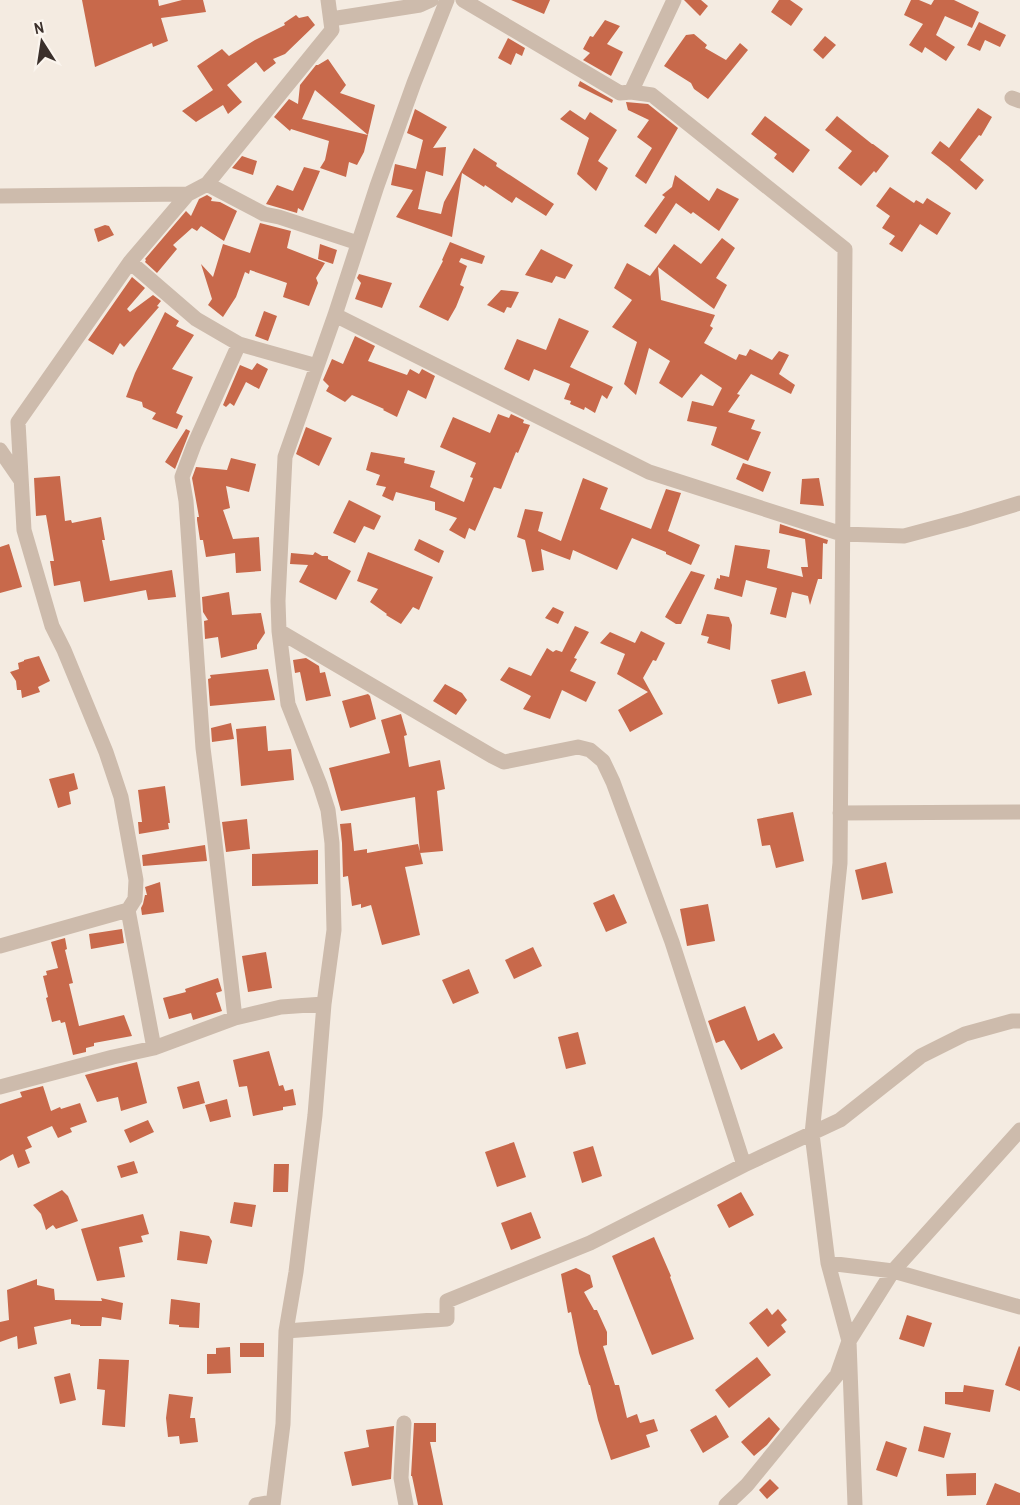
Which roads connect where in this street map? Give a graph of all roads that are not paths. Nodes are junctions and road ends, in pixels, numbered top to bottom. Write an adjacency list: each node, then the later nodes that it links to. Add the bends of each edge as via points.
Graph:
1 (328, 0): 6 (street)
2 (431, 0): 6 (street)
3 (447, 0): 11 (street)
4 (463, 0): 7 (street, via 620,93)
5 (674, 0): 7 (street)
6 (331, 19): 8 (street, via 332,30)
7 (631, 92): 19 (street, via 652,95 845,249)
8 (207, 184): 9 (street); 11 (street, via 264,214)
9 (188, 194): 10 (street); 12 (street)
10 (0, 196)
11 (358, 243): 13 (street)
12 (130, 262): 14 (street, via 196,319); 17 (street, via 18,422)
13 (334, 315): 15 (street); 19 (street, via 649,472)
14 (239, 344): 15 (street); 26 (street, via 183,477 203,748)
15 (317, 366): 20 (street, via 285,457)
16 (0, 450): 17 (street)
17 (21, 480): 23 (street, via 24,530 52,626 121,797 136,880 135,899)
18 (1020, 503): 19 (street, via 904,536)
19 (842, 534): 22 (street)
20 (279, 631): 25 (street, via 288,705 328,810 332,843 334,930); 32 (street, via 504,762 578,747 590,750 603,761 672,942)
21 (1020, 812): 22 (street)
22 (840, 813): 31 (street, via 840,863)
23 (128, 910): 24 (street); 28 (street)
24 (0, 946)
25 (324, 1004): 26 (street, via 281,1007); 36 (street, via 315,1115)
26 (235, 1017): 28 (street)
27 (1020, 1021): 31 (street, via 965,1034 921,1056 840,1120)
28 (154, 1048): 29 (street)
29 (0, 1087)
30 (1020, 1130): 34 (street)
31 (813, 1134): 32 (street); 33 (street)
32 (744, 1165): 36 (street, via 590,1243 447,1301 447,1319)
33 (828, 1263): 34 (street); 37 (street)
34 (893, 1271): 35 (street); 37 (street)
35 (1020, 1307)
36 (286, 1331): 39 (street, via 283,1424)
37 (849, 1341): 42 (street, via 837,1374 747,1485); 43 (street)
38 (404, 1423): 41 (street, via 401,1478)
39 (273, 1503): 40 (street)
40 (256, 1505)
41 (406, 1505)
42 (726, 1505)
43 (855, 1505)

